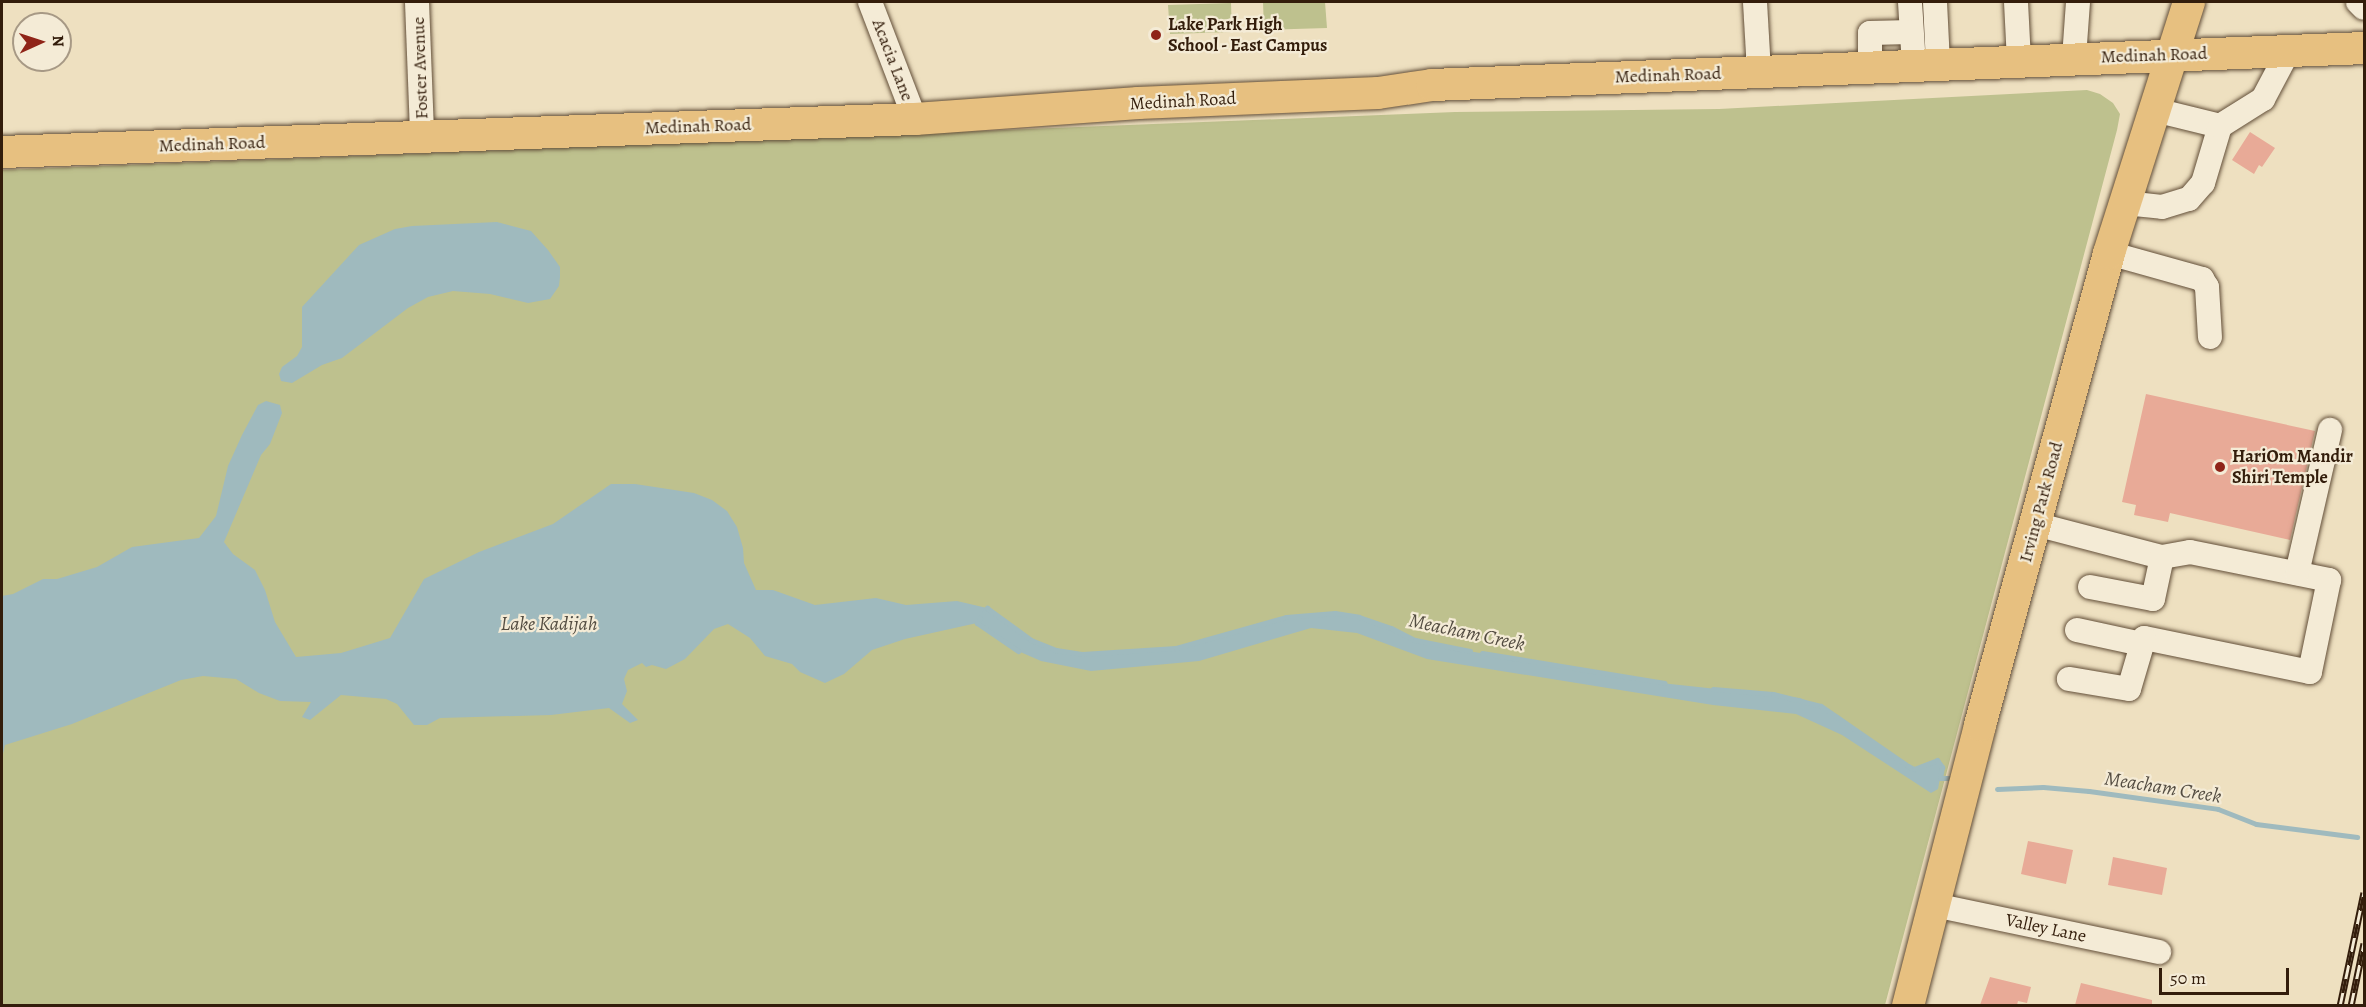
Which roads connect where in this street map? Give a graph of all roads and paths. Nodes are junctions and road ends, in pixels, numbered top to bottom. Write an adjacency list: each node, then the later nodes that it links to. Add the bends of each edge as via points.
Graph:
1 (417, 2): 23 (street, Foster Avenue)
2 (870, 2): 21 (street, Acacia Lane)
3 (1755, 2): 19 (street)
4 (1910, 2): 11 (street)
5 (1935, 2): 17 (street)
6 (2016, 2): 16 (street)
7 (2078, 2): 15 (street)
8 (2189, 2): 14 (main road, Irving Park Road)
9 (2358, 2): 10 (street)
10 (2364, 8)
11 (1911, 32): 17 (street); 18 (street, via 1870,33)
12 (2364, 48): 13 (main road, Medinah Road)
13 (2289, 50): 14 (main road, Medinah Road); 22 (street, via 2263,99)
14 (2173, 54): 15 (main road, Medinah Road); 20 (main road, Irving Park Road)
15 (2074, 58): 16 (main road, Medinah Road)
16 (2019, 61): 17 (main road, Medinah Road)
17 (1926, 65): 18 (main road, Medinah Road)
18 (1870, 67): 19 (main road, Medinah Road)
19 (1759, 72): 21 (main road, Medinah Road, via 1432,85 1378,93 1138,103)
20 (2155, 110): 22 (street); 25 (main road, Irving Park Road)
21 (915, 119): 23 (main road, Medinah Road)
22 (2220, 126): 25 (street, via 2203,183 2189,199 2162,207)
23 (422, 135): 24 (main road, Medinah Road)
24 (2, 152)
25 (2125, 203): 26 (main road, Irving Park Road)
26 (2109, 253): 27 (street, via 2202,279 2207,287); 29 (main road, Irving Park Road)
27 (2210, 337)
28 (2330, 430): 31 (street)
29 (2035, 524): 30 (street); 37 (main road, Irving Park Road)
30 (2162, 557): 31 (street, via 2190,552); 33 (street)
31 (2297, 573): 35 (street, via 2329,580 2310,672)
32 (2090, 587): 33 (street)
33 (2153, 599): 35 (street)
34 (2077, 630): 35 (street)
35 (2143, 641): 36 (street, via 2129,689)
36 (2069, 679)
37 (1934, 905): 38 (street, Valley Lane); 39 (main road, Irving Park Road)
38 (2159, 952)
39 (1908, 1005)

